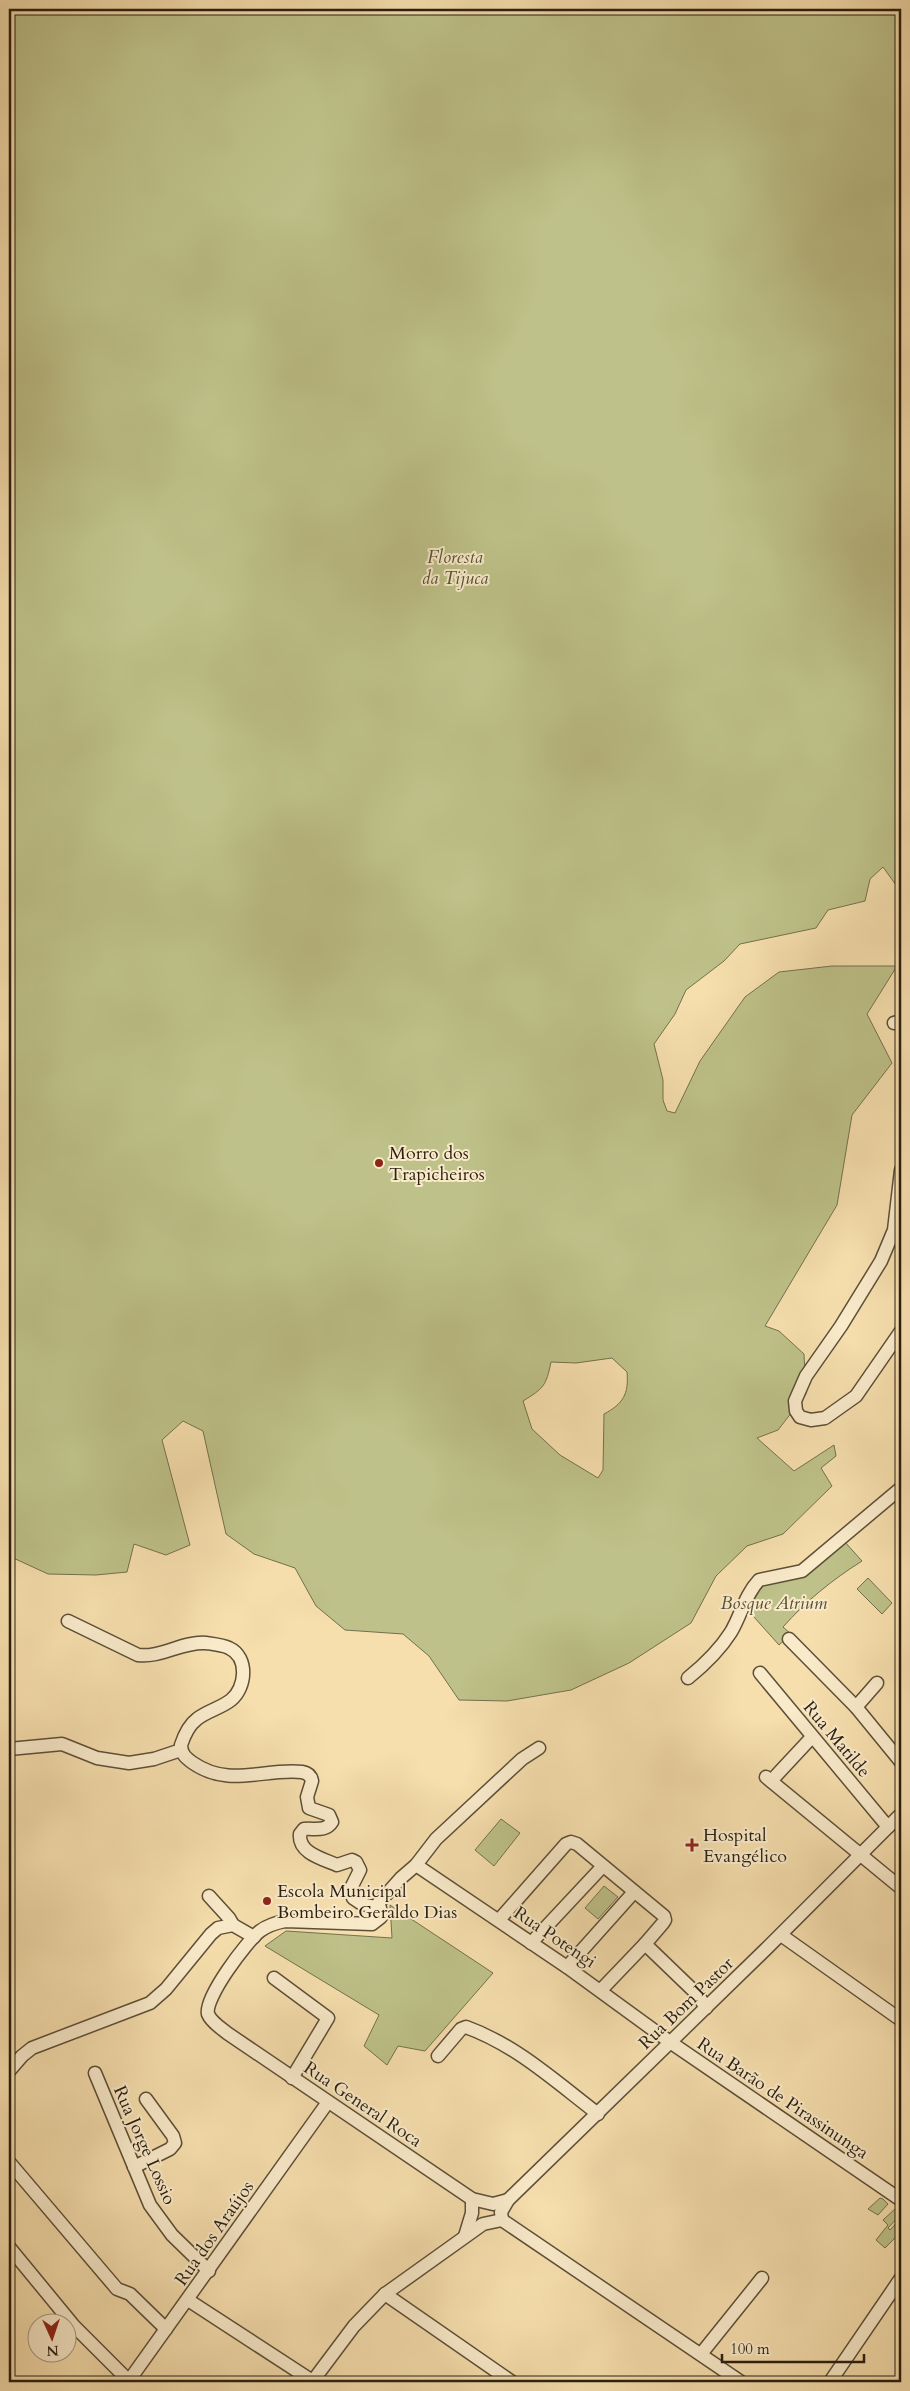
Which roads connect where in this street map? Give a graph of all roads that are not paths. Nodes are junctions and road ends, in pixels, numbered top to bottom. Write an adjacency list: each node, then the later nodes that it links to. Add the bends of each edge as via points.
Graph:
1 (901, 1170): 2 (street, via 894,1230 882,1261 806,1376 795,1401 800,1417 812,1420 826,1418 856,1396)
2 (901, 1331)
3 (901, 1488): 7 (street, via 802,1571 759,1580 731,1632 710,1659)
4 (68, 1621): 13 (street, via 138,1655 150,1656 198,1643 230,1648 238,1654 243,1664 240,1688 232,1700 197,1719 184,1738)
5 (790, 1639): 9 (street)
6 (760, 1673): 10 (street, Rua Matilde)
7 (688, 1678)
8 (877, 1683): 9 (street)
9 (856, 1707): 14 (street)
10 (812, 1737): 16 (street, Rua Matilde); 17 (street, via 769,1779)
11 (539, 1748): 18 (street, via 522,1759 446,1830)
12 (9, 1749): 13 (street, via 62,1744 97,1758 122,1762 154,1759)
13 (181, 1750): 23 (street, via 189,1760 212,1773 240,1776 304,1772 309,1775 312,1781 306,1801 309,1808 329,1815 332,1820 328,1827 304,1829 300,1834 301,1844 337,1865 352,1860 356,1862 360,1870 351,1888 353,1898 362,1904)
14 (901, 1762)
15 (901, 1814): 16 (street, Rua Bom Pastor)
16 (888, 1827): 17 (street, Rua Bom Pastor)
17 (860, 1854): 20 (street); 26 (street, Rua Bom Pastor)
18 (416, 1866): 23 (street); 24 (street, Rua Potengi)
19 (603, 1866): 21 (street); 24 (street, via 577,1844 566,1844); 28 (street)
20 (901, 1888)
21 (634, 1892): 29 (street, via 665,1920); 30 (street)
22 (210, 1896): 25 (street)
23 (376, 1906): 27 (street, via 380,1908 381,1918 372,1924 285,1921 271,1924)
24 (499, 1920): 28 (street, Rua Potengi)
25 (233, 1925): 27 (street); 37 (street, via 218,1928 210,1934 166,1989 150,2003 32,2048)
26 (781, 1935): 33 (street, Rua Bom Pastor); 34 (street)
27 (254, 1937): 39 (street, Rua General Roca, via 224,1977 208,2013 216,2025)
28 (531, 1943): 30 (street, Rua Potengi)
29 (645, 1944): 32 (street); 33 (street, via 698,1995)
30 (567, 1967): 32 (street, Rua Potengi)
31 (274, 1978): 39 (street, via 328,2018)
32 (601, 1990): 35 (street, Rua Potengi)
33 (706, 2008): 35 (street, Rua Bom Pastor)
34 (901, 2020)
35 (670, 2042): 42 (street, Rua Bom Pastor); 47 (street, Rua Barão de Pirassinunga)
36 (438, 2056): 42 (street, via 461,2029 466,2027 489,2035 513,2049)
37 (9, 2071)
38 (95, 2073): 44 (street, Rua Jorge Lossio)
39 (292, 2078): 41 (street, Rua General Roca)
40 (146, 2099): 44 (street, via 175,2143 170,2149)
41 (328, 2102): 45 (street, Rua General Roca); 51 (street, Rua dos Araújos)
42 (598, 2114): 46 (street, Rua Bom Pastor)
43 (9, 2162): 56 (street, via 117,2289 130,2294)
44 (134, 2167): 51 (street, Rua Jorge Lossio, via 160,2222)
45 (472, 2199): 46 (street, Rua General Roca, via 493,2204); 49 (street)
46 (508, 2200): 48 (street, Rua Bom Pastor, via 501,2212)
47 (901, 2200)
48 (502, 2220): 49 (street, via 483,2224); 57 (street)
49 (465, 2236): 54 (street)
50 (9, 2247): 58 (street, via 74,2326)
51 (208, 2271): 55 (street, Rua dos Araújos)
52 (762, 2278): 57 (street)
53 (901, 2278): 62 (street)
54 (385, 2294): 59 (street, via 354,2326); 60 (street)
55 (188, 2300): 56 (street, Rua dos Araújos); 59 (street)
56 (166, 2329): 58 (street, Rua dos Araújos)
57 (701, 2354): 61 (street)
58 (128, 2382)
59 (313, 2382)
60 (512, 2382)
61 (741, 2382)
62 (830, 2382)

